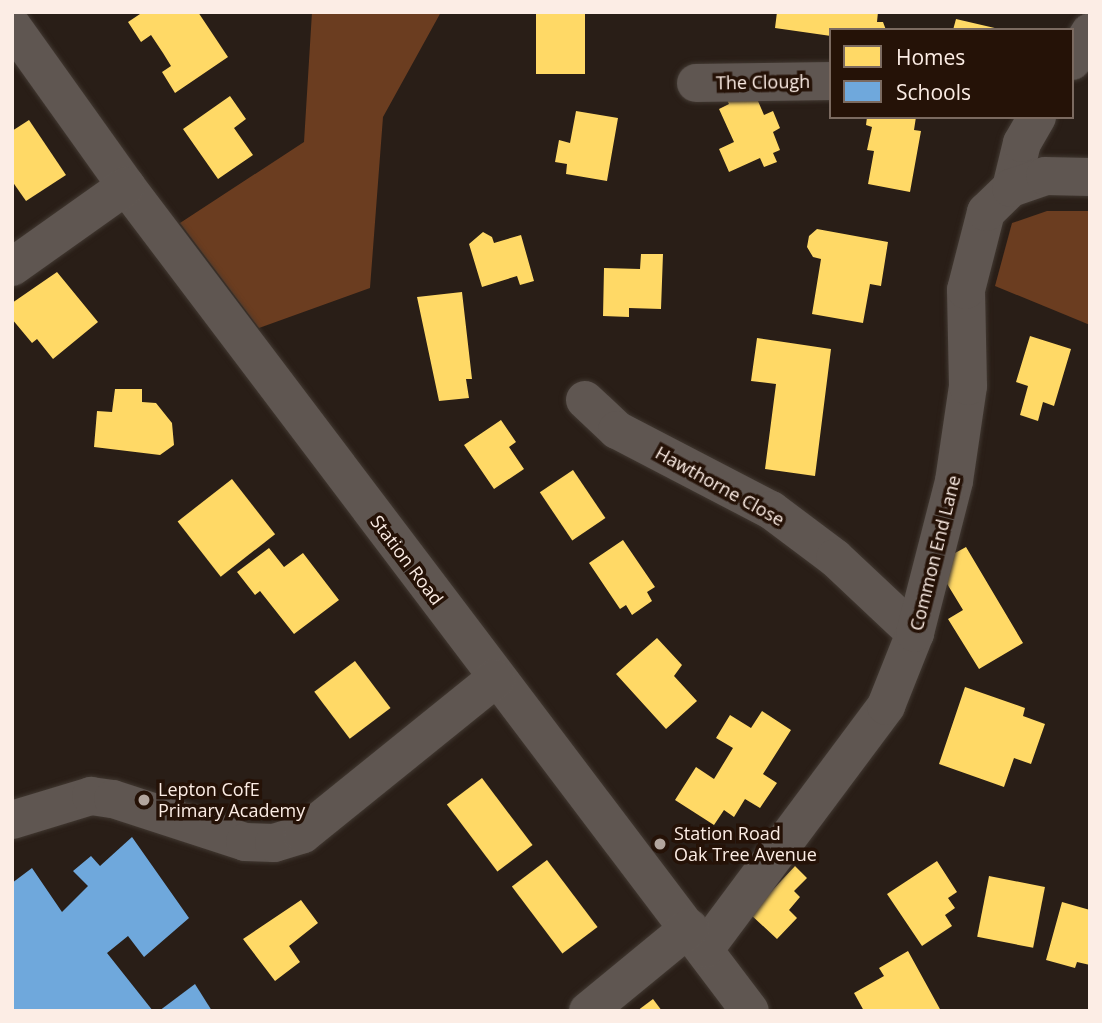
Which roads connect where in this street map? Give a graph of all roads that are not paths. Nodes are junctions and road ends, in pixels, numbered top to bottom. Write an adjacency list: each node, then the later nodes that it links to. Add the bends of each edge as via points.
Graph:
1 (12, 26): 8 (street, Station Road)
2 (1090, 32): 3 (street)
3 (1074, 58)
4 (829, 81): 5 (street, The Clough)
5 (696, 83)
6 (1036, 119): 9 (street, via 1022,143)
7 (1090, 177): 9 (street, Common End Lane, via 1045,176)
8 (126, 186): 10 (street); 13 (street, Station Road)
9 (1011, 188): 12 (street, Common End Lane, via 986,212 965,290 968,386 954,481)
10 (12, 267)
11 (584, 400): 12 (street, Hawthorne Close, via 617,430 771,510 835,558)
12 (915, 634): 15 (street, Common End Lane, via 886,706)
13 (496, 678): 14 (street, via 303,834 274,843 244,842 91,796); 15 (street, Station Road)
14 (12, 820)
15 (697, 938): 16 (street, Common End Lane); 17 (street, Station Road)
16 (588, 1011)
17 (750, 1011)

